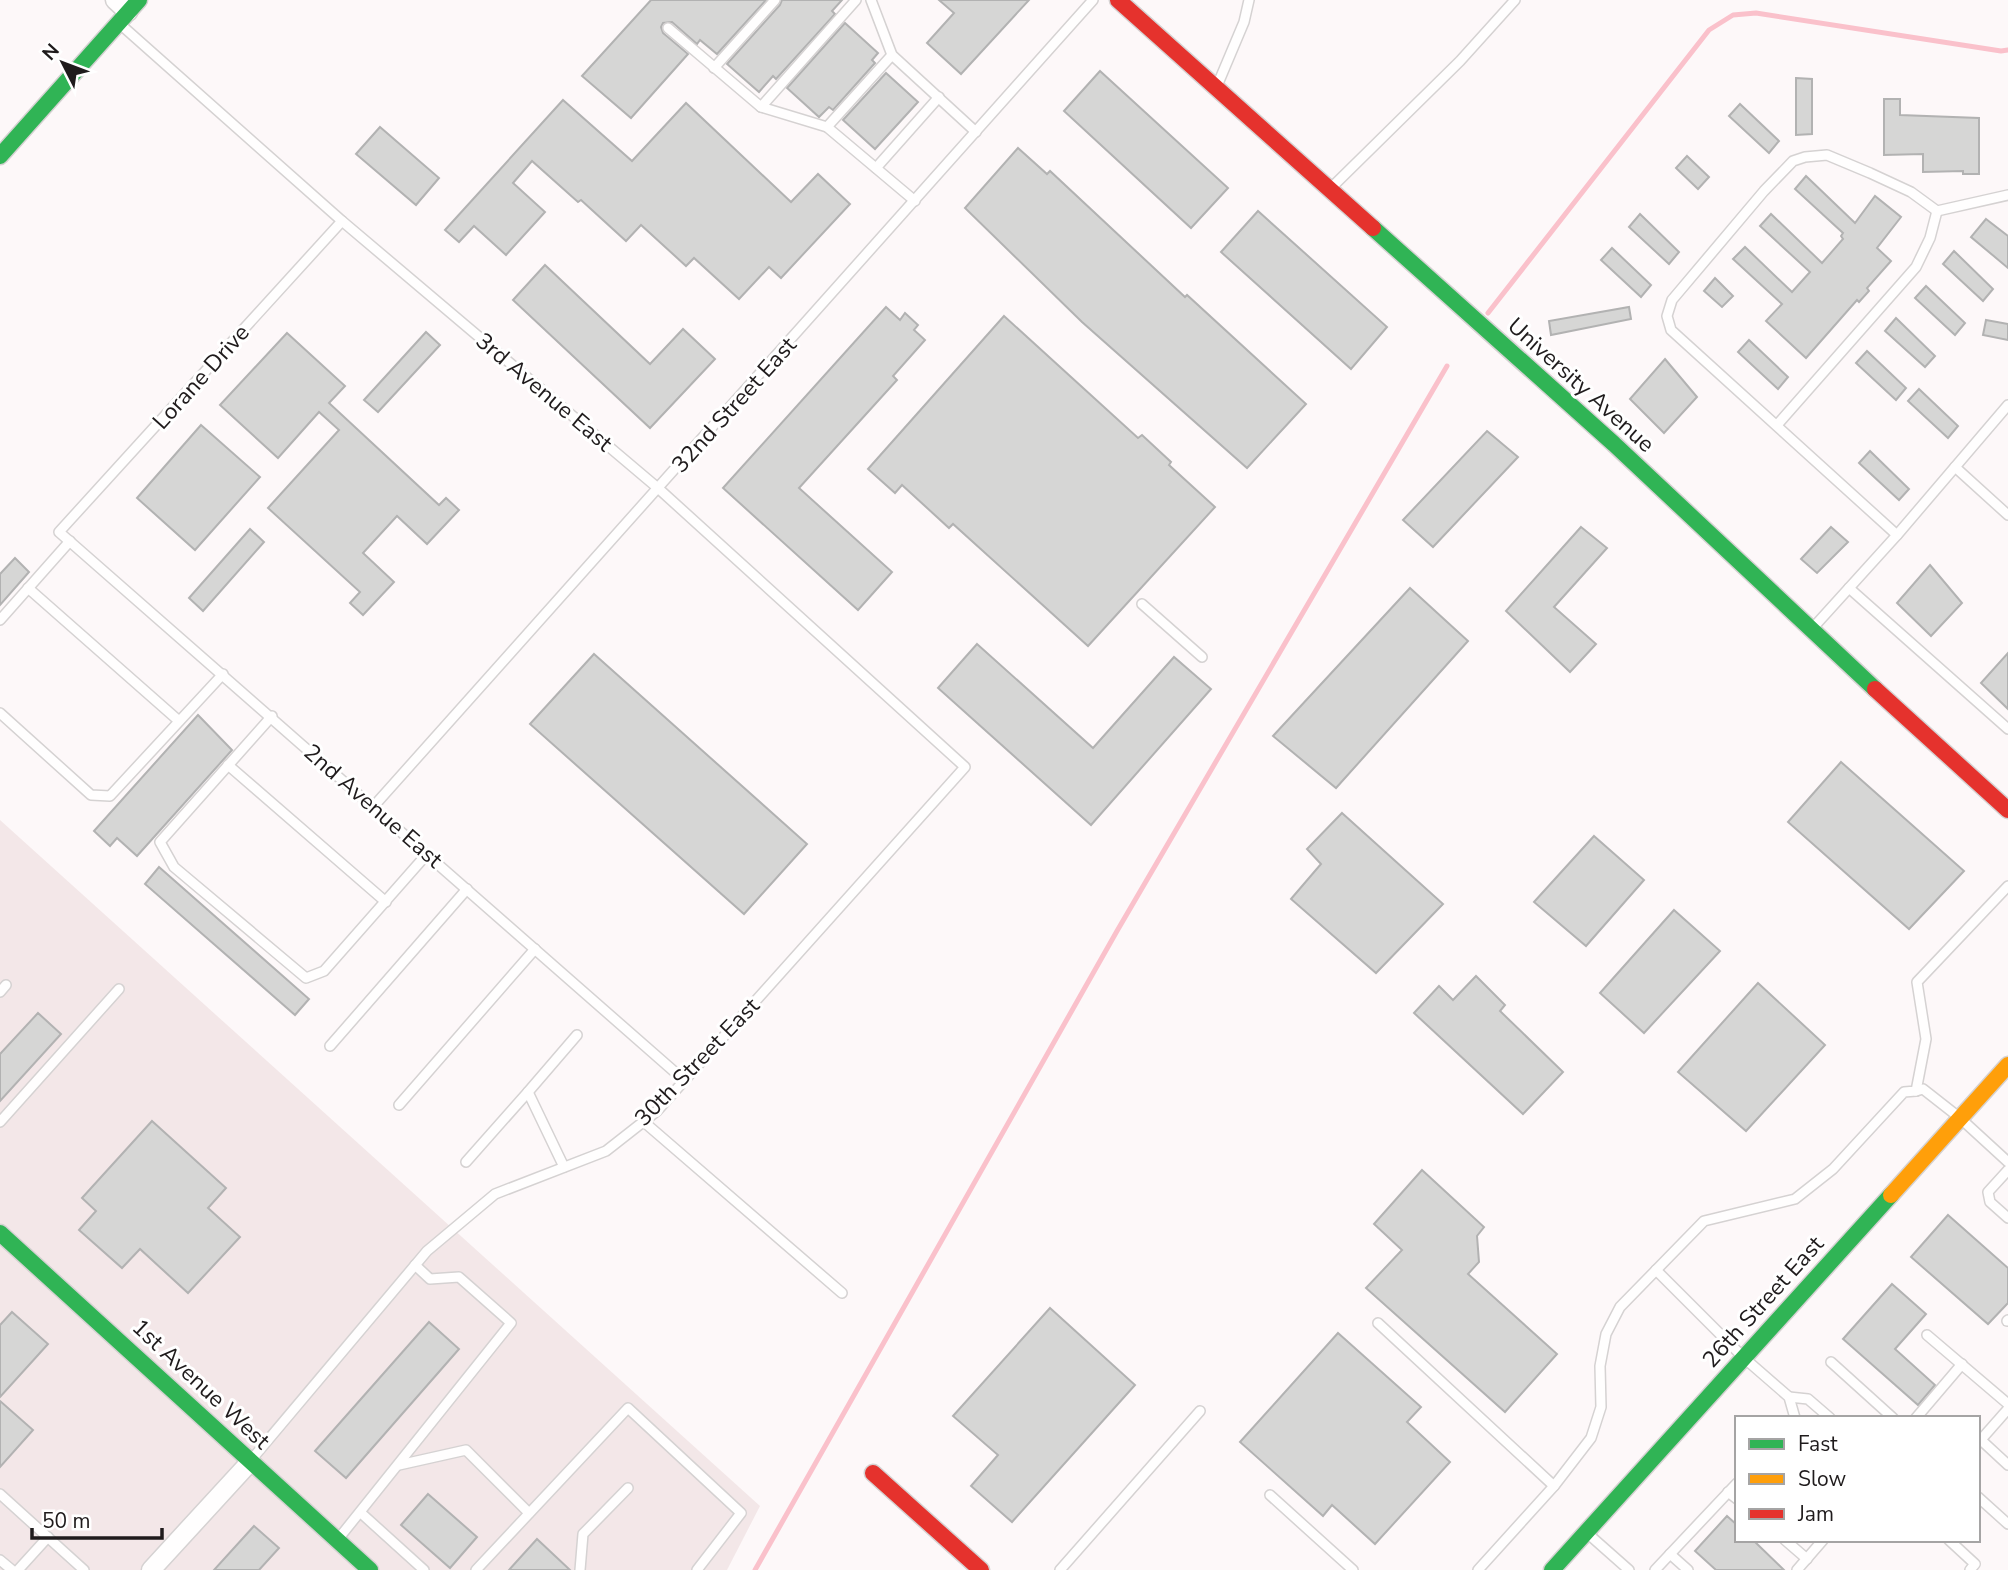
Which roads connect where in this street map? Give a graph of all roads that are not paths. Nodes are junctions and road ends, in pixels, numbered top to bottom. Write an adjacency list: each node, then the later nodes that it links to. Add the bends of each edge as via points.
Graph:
1 (775, 0): 11 (lane)
2 (856, 0): 14 (lane)
3 (870, 0): 10 (lane)
4 (1093, 0): 16 (lane, 32nd Street East)
5 (1118, 0): 12 (street, University Avenue)
6 (1249, 0): 12 (lane)
7 (1515, 0): 19 (lane)
8 (125, 9): 17 (street); 23 (lane, 3rd Avenue East)
9 (668, 28): 11 (lane)
10 (892, 55): 13 (lane); 15 (lane)
11 (714, 68): 14 (lane)
12 (1216, 87): 19 (street, University Avenue)
13 (939, 97): 16 (lane); 18 (lane)
14 (761, 107): 15 (lane)
15 (827, 127): 18 (lane)
16 (976, 132): 21 (lane, 32nd Street East)
17 (0, 156)
18 (876, 168): 21 (lane)
19 (1330, 189): 36 (street, University Avenue)
20 (2008, 195): 22 (lane)
21 (915, 201): 27 (lane, 32nd Street East)
22 (1937, 211): 25 (lane, via 1916,267); 25 (lane, via 1911,191 1827,155 1793,160 1672,300 1667,316 1671,330)
23 (342, 221): 27 (lane, 3rd Avenue East); 29 (lane, Lorane Drive)
24 (2008, 405): 26 (lane)
25 (1777, 425): 30 (lane)
26 (1955, 467): 28 (lane); 30 (lane)
27 (659, 489): 44 (lane, 3rd Avenue East); 45 (lane, 32nd Street East)
28 (2008, 515)
29 (60, 532): 31 (lane, 2nd Avenue East)
30 (1897, 535): 32 (lane)
31 (70, 541): 33 (lane); 38 (lane, 2nd Avenue East)
32 (1849, 588): 36 (lane); 42 (lane)
33 (28, 589): 35 (lane); 41 (lane)
34 (1142, 604): 37 (lane)
35 (0, 620)
36 (1811, 630): 46 (street, University Avenue)
37 (1202, 656)
38 (223, 674): 40 (lane, 2nd Avenue East); 41 (lane)
39 (0, 713): 41 (lane, via 91,795 110,796)
40 (272, 716): 43 (lane); 45 (lane, 2nd Avenue East)
41 (179, 721)
42 (2008, 729)
43 (228, 765): 50 (lane); 50 (lane, via 159,842 174,867 306,978 324,971)
44 (965, 767): 56 (lane, 30th Street East)
45 (373, 807): 47 (lane, 2nd Avenue East)
46 (2008, 810)
47 (427, 854): 49 (lane, 2nd Avenue East); 50 (lane)
48 (2008, 886): 57 (lane, via 1917,982 1926,1039)
49 (467, 889): 51 (lane, 2nd Avenue East); 54 (lane)
50 (386, 902)
51 (535, 949): 56 (lane, 2nd Avenue East); 59 (lane)
52 (119, 989): 61 (lane)
53 (577, 1035): 58 (lane)
54 (330, 1046)
55 (2008, 1065): 60 (street, 26th Street East)
56 (685, 1081): 62 (lane, 30th Street East)
57 (1916, 1091): 60 (lane, via 1923,1089); 70 (lane, via 1904,1092 1833,1168 1795,1199 1703,1221)
58 (528, 1092): 63 (lane); 65 (lane)
59 (400, 1105)
60 (1960, 1118): 64 (lane); 74 (street, 26th Street East)
61 (0, 1122)
62 (645, 1122): 65 (lane, 30th Street East, via 606,1151); 71 (lane)
63 (466, 1162)
64 (2008, 1162)
65 (564, 1167): 69 (lane, 30th Street East, via 495,1194)
66 (2008, 1170): 67 (lane, via 1988,1192 1990,1202)
67 (2008, 1218)
68 (0, 1233): 86 (street, 1st Avenue West)
69 (415, 1265): 86 (lane, 30th Street East); 87 (lane, via 430,1279 459,1277 511,1323)
70 (1656, 1270): 74 (lane); 91 (lane, via 1620,1307 1605,1334 1601,1407 1591,1438)
71 (842, 1293)
72 (1378, 1323): 91 (lane)
73 (1927, 1335): 76 (lane)
74 (1743, 1357): 77 (lane); 101 (street, 26th Street East)
75 (1831, 1362): 82 (lane)
76 (1962, 1364): 78 (lane); 83 (lane)
77 (1788, 1397): 80 (lane); 81 (lane, via 1808,1399)
78 (2008, 1406): 84 (lane)
79 (1200, 1411): 121 (lane)
80 (1794, 1416)
81 (1828, 1416)
82 (1891, 1416)
83 (1918, 1416)
84 (1980, 1440)
85 (1980, 1442): 88 (lane)
86 (251, 1461): 103 (street, 1st Avenue West); 114 (street)
87 (399, 1465): 98 (lane); 99 (lane, via 466,1450)
88 (2008, 1465)
89 (873, 1473): 120 (street)
90 (1735, 1485): 93 (lane)
91 (1554, 1486): 123 (lane)
92 (628, 1488): 118 (lane, via 583,1534)
93 (1728, 1492): 96 (lane); 107 (lane)
94 (0, 1494): 102 (lane)
95 (1270, 1495): 122 (lane)
96 (1735, 1497)
97 (1980, 1499): 100 (lane)
98 (361, 1513): 103 (lane); 116 (lane)
99 (529, 1513): 117 (lane); 119 (lane, via 628,1408 741,1513)
100 (2008, 1524)
101 (1586, 1532): 124 (street, 26th Street East); 125 (lane)
102 (48, 1537): 112 (lane); 113 (lane)
103 (338, 1539): 115 (street, 1st Avenue West)
104 (1787, 1542): 108 (lane)
105 (1821, 1542): 108 (lane)
106 (1951, 1542): 110 (lane)
107 (1670, 1554): 126 (lane); 127 (lane)
108 (1807, 1559): 128 (lane)
109 (0, 1560): 111 (lane)
110 (1976, 1568)
111 (12, 1570)
112 (18, 1570)
113 (84, 1570)
114 (151, 1570)
115 (370, 1570)
116 (424, 1570)
117 (476, 1570)
118 (580, 1570)
119 (697, 1570)
120 (981, 1570)
121 (1060, 1570)
122 (1353, 1570)
123 (1478, 1570)
124 (1552, 1570)
125 (1629, 1570)
126 (1655, 1570)
127 (1688, 1570)
128 (1797, 1570)

